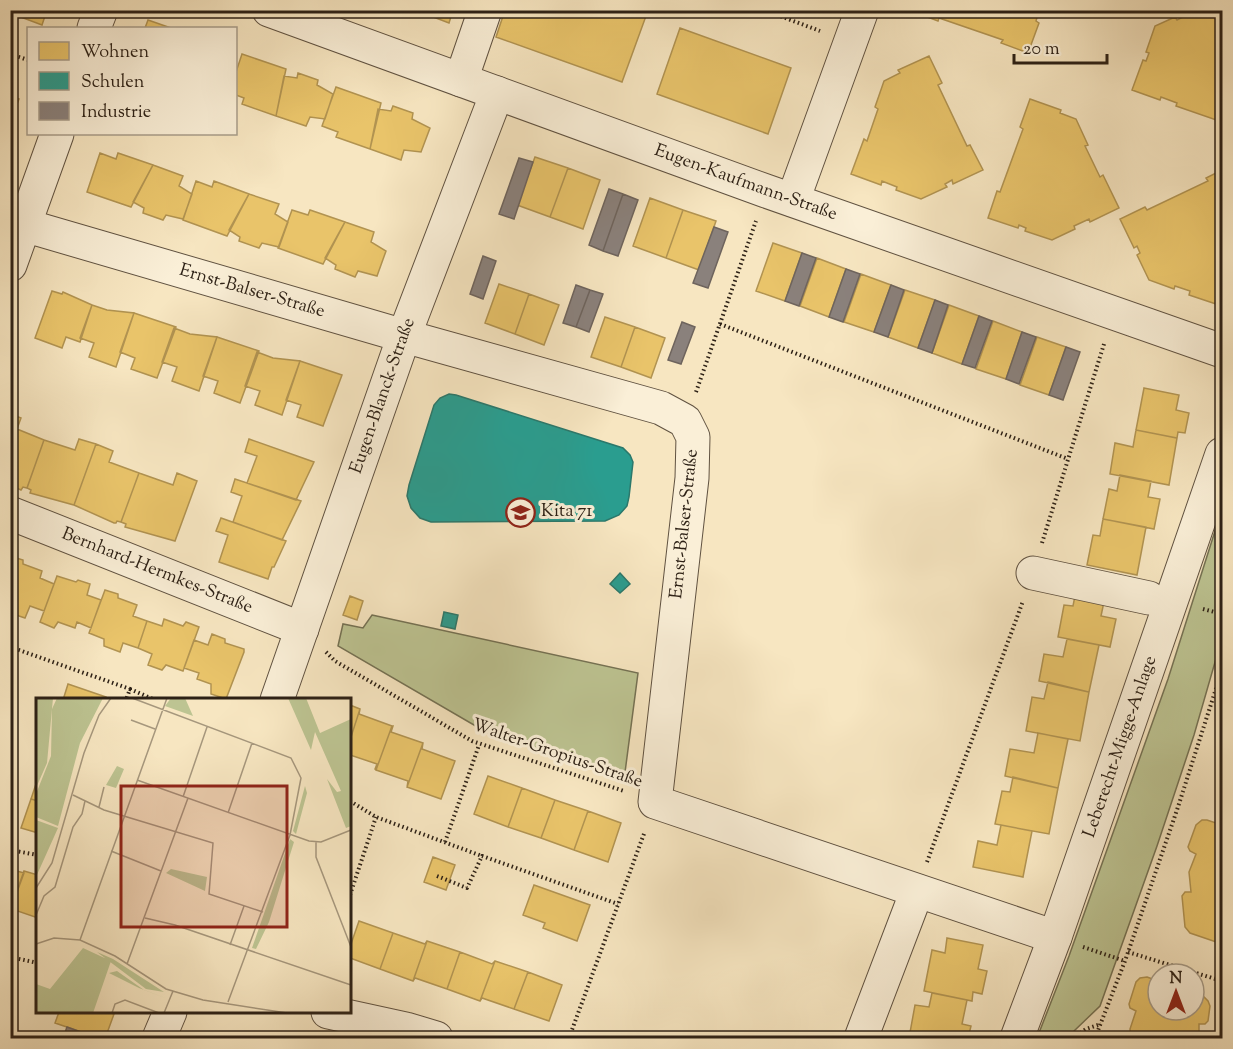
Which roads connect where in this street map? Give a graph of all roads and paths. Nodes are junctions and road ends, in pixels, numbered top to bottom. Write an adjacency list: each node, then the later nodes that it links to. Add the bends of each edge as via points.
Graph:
1 (100, 10): 6 (street)
2 (269, 10): 10 (street, Eugen-Kaufmann-Straße)
3 (484, 10): 10 (street)
4 (764, 10): 7 (path)
5 (862, 10): 7 (street)
6 (94, 27)
7 (851, 42): 13 (street)
8 (10, 54): 9 (path)
9 (27, 60)
10 (461, 80): 11 (street, Eugen-Kaufmann-Straße)
11 (497, 93): 13 (street, Eugen-Kaufmann-Straße); 18 (street, Eugen-Blanck-Straße)
12 (57, 135): 14 (street)
13 (779, 196): 16 (street, Eugen-Kaufmann-Straße); 17 (path)
14 (18, 223): 15 (street); 18 (street, Ernst-Balser-Straße)
15 (10, 265)
16 (1114, 312): 19 (street, Eugen-Kaufmann-Straße); 22 (path)
17 (720, 324): 20 (path); 22 (path)
18 (404, 336): 20 (street, Ernst-Balser-Straße, via 661,408); 26 (street, Eugen-Blanck-Straße)
19 (1222, 351)
20 (685, 421): 35 (street, Ernst-Balser-Straße, via 693,437 692,478)
21 (1222, 454): 45 (street, Leberecht-Migge-Anlage)
22 (1068, 459): 24 (path)
23 (10, 513): 26 (street, Bernhard-Hermkes-Straße)
24 (1033, 573): 25 (street); 42 (path)
25 (1149, 598)
26 (302, 629): 32 (street, Eugen-Blanck-Straße); 33 (path, Walter-Gropius-Straße, via 335,661)
27 (10, 647): 29 (path)
28 (1222, 670): 46 (path)
29 (130, 689): 30 (path); 31 (path)
30 (126, 698)
31 (152, 698)
32 (277, 698)
33 (479, 745): 35 (path, Walter-Gropius-Straße); 37 (path)
34 (351, 802): 36 (path)
35 (655, 802): 42 (street); 44 (path, Walter-Gropius-Straße)
36 (376, 817): 37 (path); 43 (path)
37 (445, 842): 40 (path)
38 (10, 850): 39 (path)
39 (36, 855)
40 (482, 856): 41 (path, via 467,888); 44 (path)
41 (437, 876)
42 (917, 891): 45 (street); 57 (street)
43 (351, 892)
44 (618, 904): 56 (path, Walter-Gropius-Straße)
45 (1055, 937): 48 (path); 58 (street, Leberecht-Migge-Anlage)
46 (1128, 952): 48 (path); 50 (path)
47 (10, 957): 49 (path)
48 (1125, 961): 53 (path)
49 (36, 963)
50 (1222, 981)
51 (169, 1013): 54 (street)
52 (337, 1013): 55 (street)
53 (1102, 1024): 59 (path); 60 (path)
54 (159, 1038)
55 (436, 1038)
56 (569, 1038)
57 (861, 1038)
58 (1017, 1038)
59 (1073, 1038)
60 (1095, 1038)

